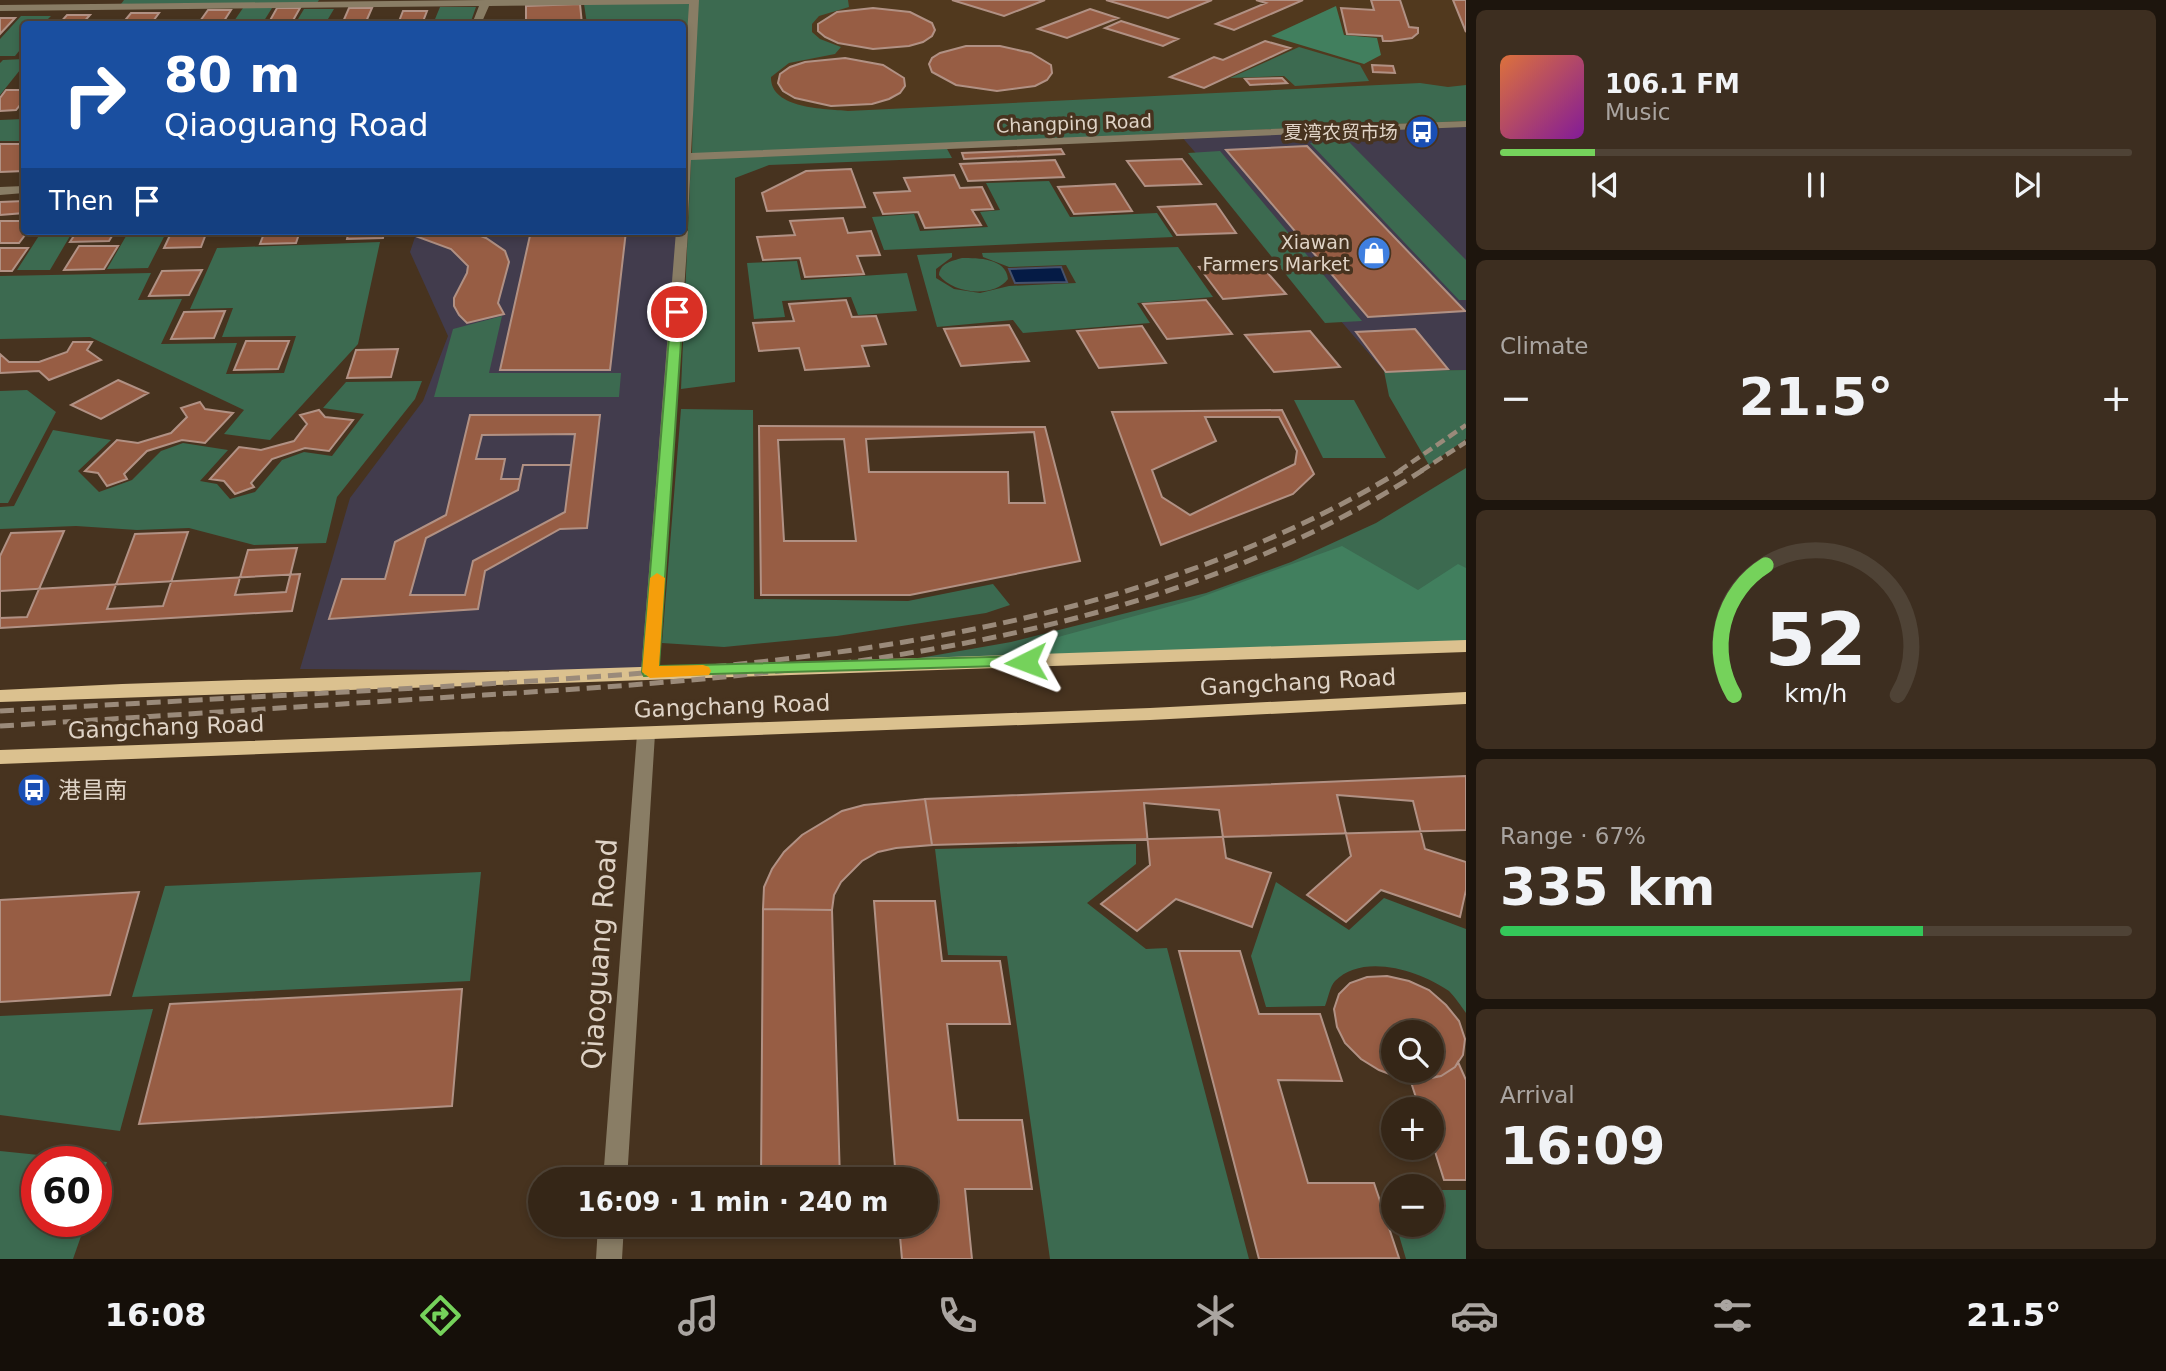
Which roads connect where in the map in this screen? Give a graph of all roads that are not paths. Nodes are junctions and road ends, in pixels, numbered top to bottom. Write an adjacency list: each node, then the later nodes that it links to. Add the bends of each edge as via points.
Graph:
1 (694, 1): 2 (street); 6 (street)
2 (485, 3): 3 (street); 4 (street)
3 (0, 8)
4 (478, 21)
5 (1466, 124): 7 (street, Changping Road)
6 (686, 125)
7 (686, 156)
8 (21, 190): 9 (street)
9 (0, 191)
10 (682, 235): 12 (street)
11 (1466, 646): 12 (main road, Gangchang Road)
12 (650, 672): 13 (main road, Gangchang Road)
13 (0, 695)
14 (1466, 698): 15 (main road, Gangchang Road)
15 (646, 734): 16 (main road, Gangchang Road); 17 (street, Qiaoguang Road)
16 (0, 757)
17 (616, 1167)
18 (610, 1237): 19 (street)
19 (609, 1259)

